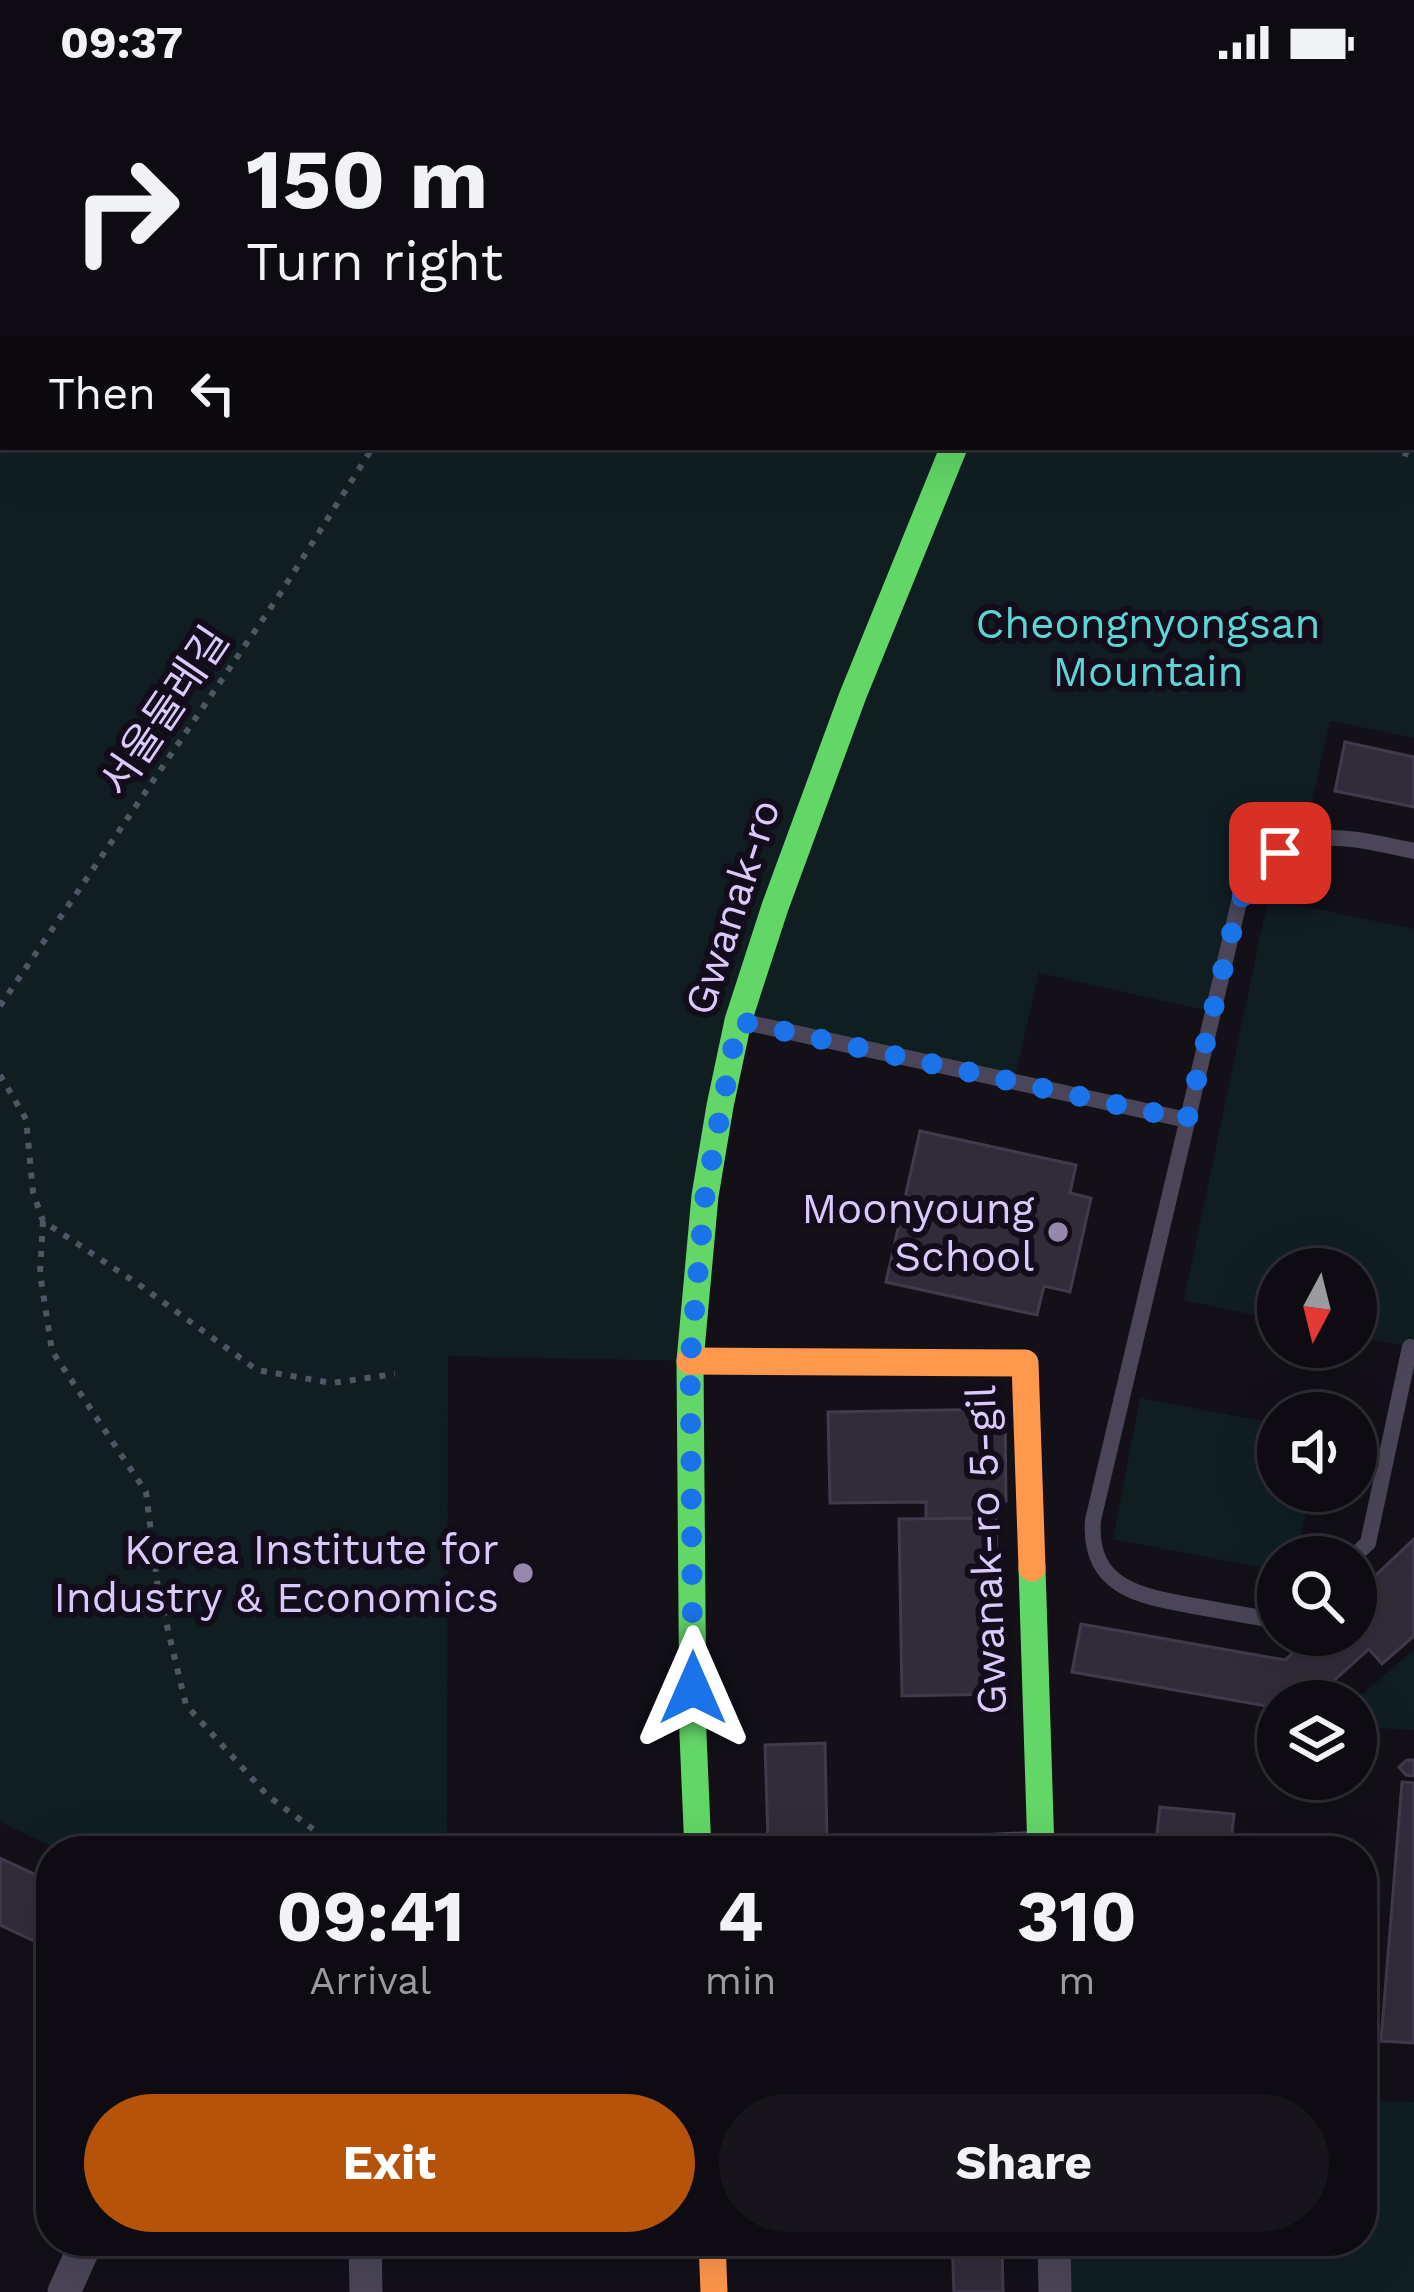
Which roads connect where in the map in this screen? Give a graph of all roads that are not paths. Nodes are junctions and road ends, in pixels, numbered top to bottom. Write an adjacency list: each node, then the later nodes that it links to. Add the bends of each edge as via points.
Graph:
1 (953, 450): 3 (main road, Gwanak-ro, via 853,694)
2 (1414, 850): 4 (lane, via 1316,838 1257,873 1239,902)
3 (738, 1021): 4 (lane); 6 (main road, Gwanak-ro, via 705,1196)
4 (1187, 1120): 8 (lane, via 1093,1520 1094,1548 1113,1579 1136,1594)
5 (1410, 1347): 7 (lane)
6 (690, 1361): 9 (main road, Gwanak-ro); 10 (main road, Gwanak-ro 5-gil, via 1025,1363)
7 (1370, 1536)
8 (1257, 1617)
9 (697, 1836)
10 (1041, 1836)
11 (80, 2256): 15 (street)
12 (366, 2256): 16 (street)
13 (713, 2256): 17 (main road)
14 (1054, 2256): 18 (street)
15 (64, 2292)
16 (367, 2292)
17 (714, 2292)
18 (1055, 2292)

